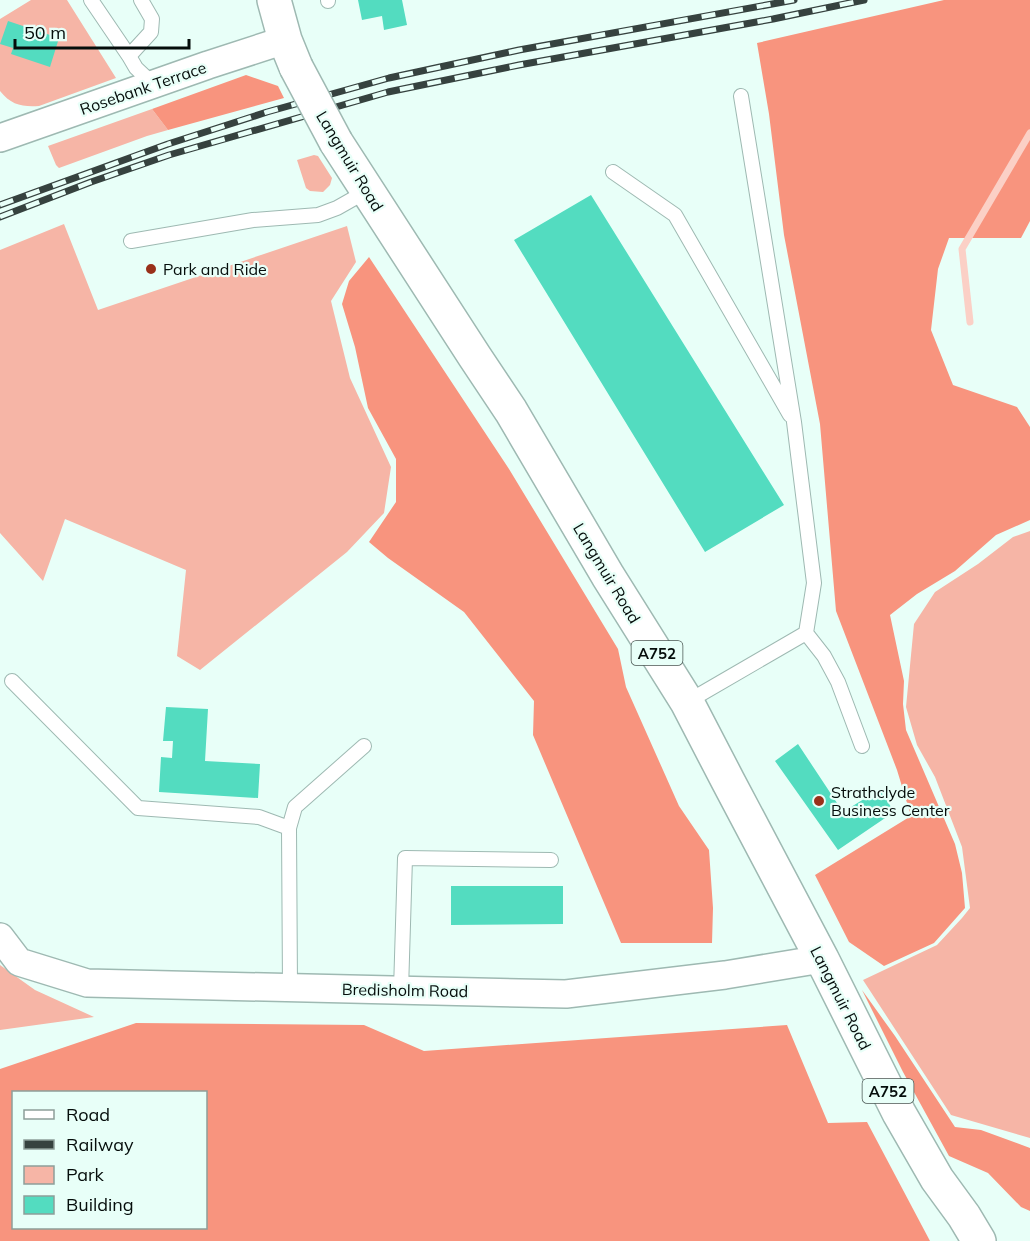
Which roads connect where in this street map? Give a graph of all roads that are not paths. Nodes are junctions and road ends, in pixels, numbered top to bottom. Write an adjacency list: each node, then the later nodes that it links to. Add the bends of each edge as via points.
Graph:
1 (91, 0): 5 (lane)
2 (141, 0): 5 (lane, via 152,19 151,32)
3 (274, 0): 4 (main road, Langmuir Road / A752)
4 (291, 54): 6 (street, Rosebank Terrace); 10 (main road, Langmuir Road / A752, bridge, via 336,142)
5 (129, 56): 6 (lane)
6 (153, 84): 8 (street, Rosebank Terrace)
7 (741, 96): 12 (lane)
8 (1, 134)
9 (613, 172): 12 (lane, via 675,215)
10 (367, 192): 11 (lane, via 318,215 252,220); 15 (main road, Langmuir Road / A752, via 512,411)
11 (131, 241)
12 (794, 422): 13 (lane, via 814,583)
13 (806, 633): 15 (lane); 17 (lane, via 838,682)
14 (12, 681): 18 (lane, via 138,808 259,817)
15 (687, 702): 21 (main road, Langmuir Road / A752)
16 (364, 746): 18 (lane, via 295,807)
17 (862, 746)
18 (289, 828): 22 (lane)
19 (551, 860): 23 (lane, via 405,858)
20 (0, 937): 22 (street, Bredisholm Road, via 19,962 87,983)
21 (822, 959): 23 (street, Bredisholm Road, via 566,994); 24 (main road, Langmuir Road / A752, via 899,1113)
22 (290, 988): 23 (street, Bredisholm Road)
23 (400, 990)
24 (971, 1229): 25 (main road, Langmuir Road / A752)
25 (998, 1241)

